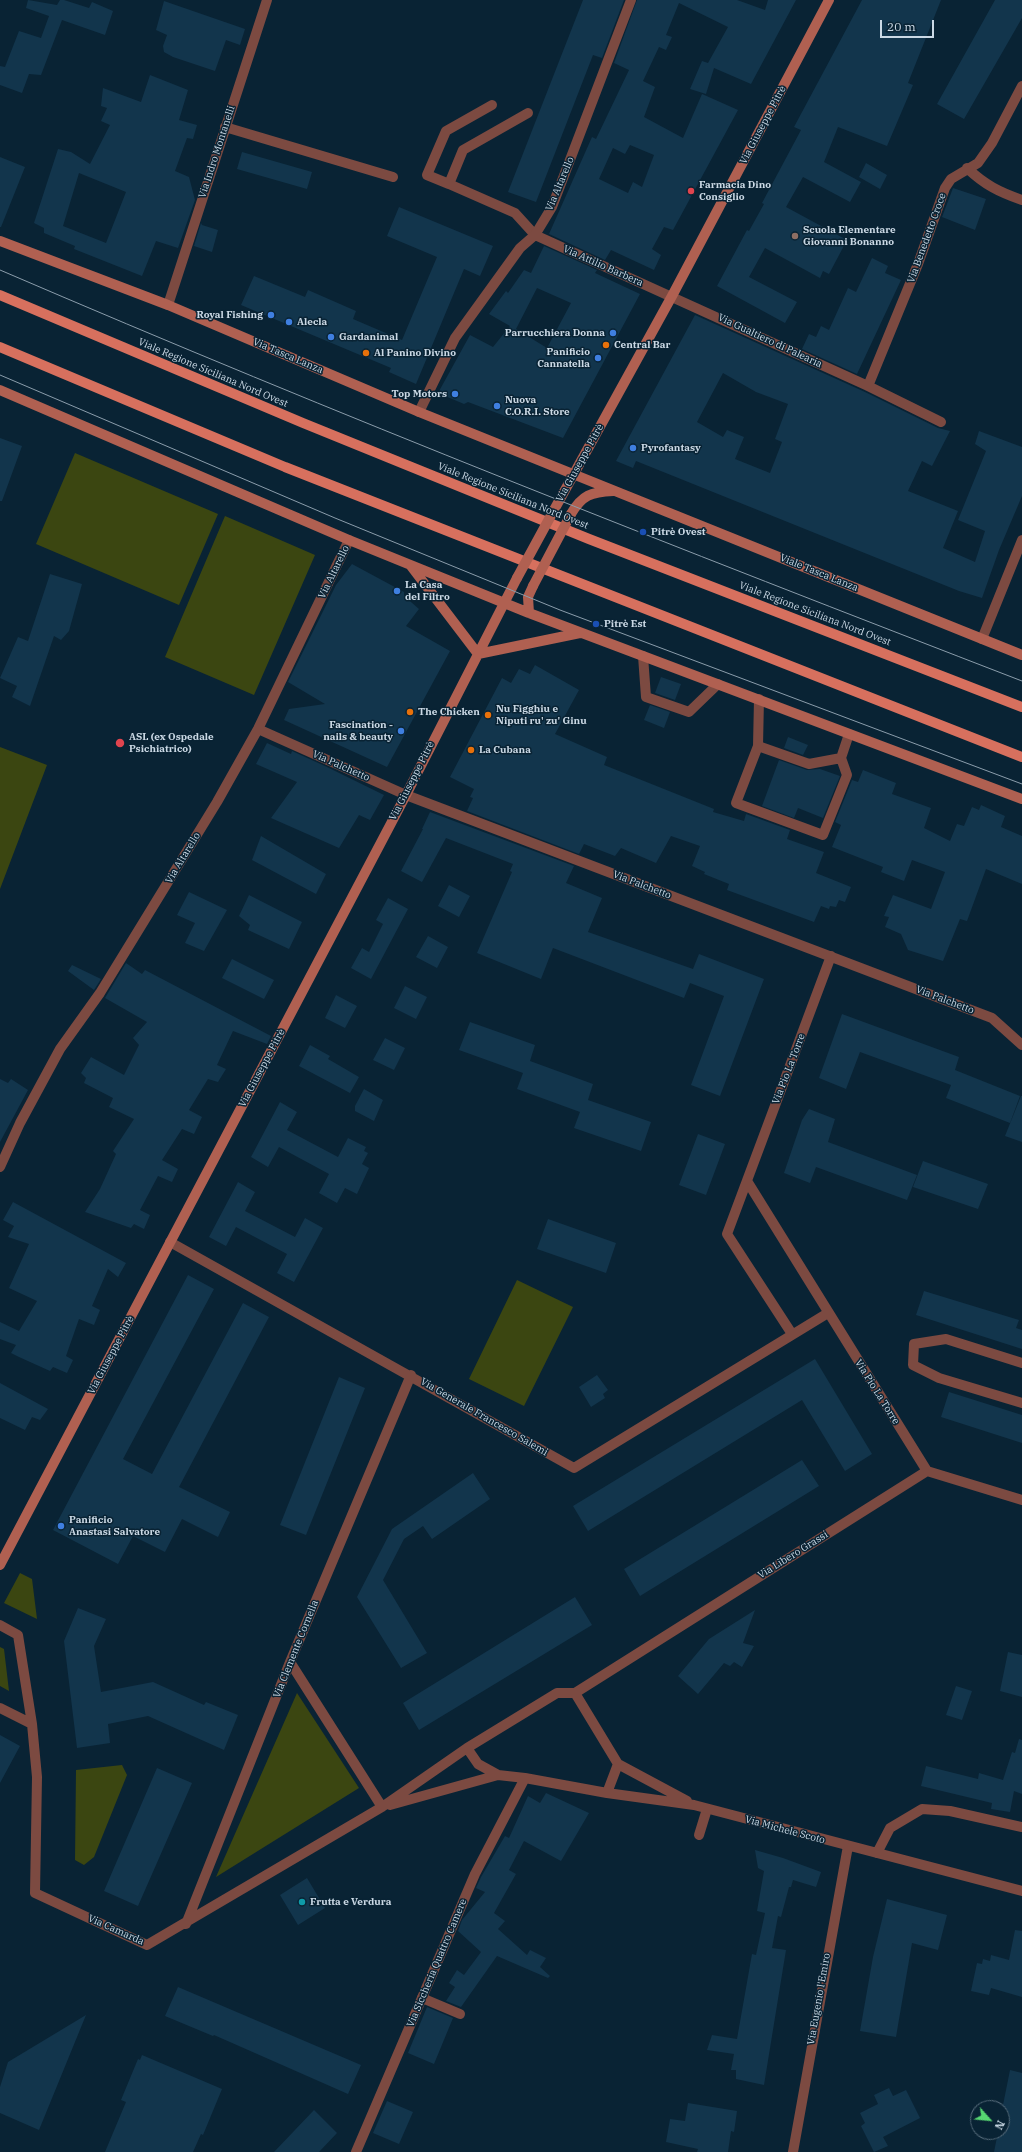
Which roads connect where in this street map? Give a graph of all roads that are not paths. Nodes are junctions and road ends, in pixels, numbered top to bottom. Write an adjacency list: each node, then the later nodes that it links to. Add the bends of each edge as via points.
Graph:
1 (267, 0): 7 (street, Via Indro Montanelli)
2 (631, 0): 12 (street, Via Altarello, via 552,207)
3 (829, 0): 15 (street, Via Giuseppe Pitrè)
4 (1022, 86): 8 (street, Via Benedetto Croce, via 992,143 978,163)
5 (492, 105): 10 (street, via 446,131 427,175)
6 (528, 113): 10 (street, via 463,150)
7 (225, 127): 9 (street); 16 (street, Via Indro Montanelli)
8 (967, 168): 11 (street, via 996,191); 18 (street, Via Benedetto Croce, via 951,179 945,188 918,264)
9 (393, 177)
10 (449, 184): 12 (street, via 515,213)
11 (1022, 200)
12 (535, 235): 15 (street, Via Attilio Barbera); 20 (street, Via Altarello, via 520,248 455,338)
13 (0, 240): 16 (street, Via Tasca Lanza)
14 (0, 295): 36 (main road, Viale Regione Siciliana Nord Ovest, via 288,417 589,539)
15 (672, 296): 18 (street, Via Gualtiero di Palearia); 22 (street, Via Giuseppe Pitrè)
16 (168, 305): 20 (street, Via Tasca Lanza)
17 (2, 349): 40 (main road, via 293,470)
18 (868, 386): 21 (street, Via Gualtiero di Palearia)
19 (0, 390): 24 (street)
20 (419, 412): 22 (street, Via Tasca Lanza)
21 (941, 422)
22 (574, 474): 23 (street); 27 (street, Via Giuseppe Pitrè, bridge)
23 (617, 491): 28 (street, Via Giuseppe Pitrè, bridge, via 598,492 583,497 571,514 533,586 528,597); 30 (street, Viale Tasca Lanza)
24 (349, 540): 26 (street); 37 (street, Via Altarello)
25 (1022, 540): 30 (street)
26 (411, 566): 27 (street); 31 (street)
27 (504, 603): 28 (street); 31 (street, Via Giuseppe Pitrè)
28 (529, 613): 29 (street)
29 (581, 633): 31 (street); 33 (street)
30 (982, 639): 32 (street, Viale Tasca Lanza)
31 (478, 654): 42 (street, Via Giuseppe Pitrè)
32 (1022, 655)
33 (643, 656): 34 (street); 34 (street, via 646,697 689,712)
34 (718, 684): 35 (street)
35 (759, 700): 38 (street); 39 (street)
36 (1022, 707)
37 (258, 729): 42 (street, Via Palchetto); 46 (street, Via Altarello, via 217,802 100,993 60,1049 20,1123)
38 (849, 734): 41 (street); 43 (street)
39 (758, 746): 41 (street, via 809,764); 41 (street, via 736,803 823,835 847,775)
40 (1022, 757)
41 (841, 758)
42 (406, 795): 44 (street, Via Palchetto); 48 (street, Via Giuseppe Pitrè)
43 (1022, 800)
44 (831, 956): 45 (street, Via Palchetto, via 992,1018); 47 (street, Via Pio La Torre)
45 (1022, 1045)
46 (0, 1167)
47 (747, 1181): 49 (street, Via Pio La Torre); 50 (street, Via Pio La Torre, via 727,1234)
48 (170, 1242): 52 (street, Via Generale Francesco Salemi); 56 (street, Via Giuseppe Pitrè)
49 (828, 1313): 50 (street); 54 (street, Via Pio La Torre)
50 (792, 1334): 52 (street, Via Generale Francesco Salemi, via 574,1468)
51 (1022, 1364): 53 (street, via 946,1339 914,1344 913,1365 939,1378)
52 (411, 1375): 58 (street, Via Clemente Cornella)
53 (1022, 1403)
54 (927, 1471): 55 (street); 59 (street, Via Libero Grassi)
55 (1022, 1500)
56 (0, 1565)
57 (0, 1625): 61 (street, Via Camarda, via 18,1635)
58 (290, 1662): 68 (street); 75 (street, Via Clemente Cornella)
59 (575, 1693): 62 (street, via 557,1693); 63 (street)
60 (0, 1708): 61 (street)
61 (32, 1724): 75 (street, Via Camarda, via 37,1778 35,1893 147,1945)
62 (467, 1748): 64 (street, via 478,1764); 68 (street)
63 (618, 1764): 66 (street); 67 (street)
64 (498, 1775): 65 (street); 68 (street)
65 (525, 1778): 66 (street); 76 (street, Via Siccheria Quattro Camere, via 476,1874)
66 (607, 1793): 67 (street)
67 (694, 1805): 69 (street, Via Michele Scoto)
68 (382, 1807): 75 (street, Via Camarda)
69 (707, 1809): 71 (street); 72 (street, Via Michele Scoto)
70 (1022, 1826): 73 (street, via 950,1811 922,1809 890,1828)
71 (699, 1835)
72 (848, 1846): 73 (street, Via Michele Scoto); 79 (street, Via Eugenio l'Emiro)
73 (877, 1853): 74 (street, Via Michele Scoto)
74 (1022, 1891)
75 (186, 1924)
76 (422, 1998): 77 (street); 78 (street, Via Siccheria Quattro Camere)
77 (460, 2014)
78 (356, 2152)
79 (793, 2152)

